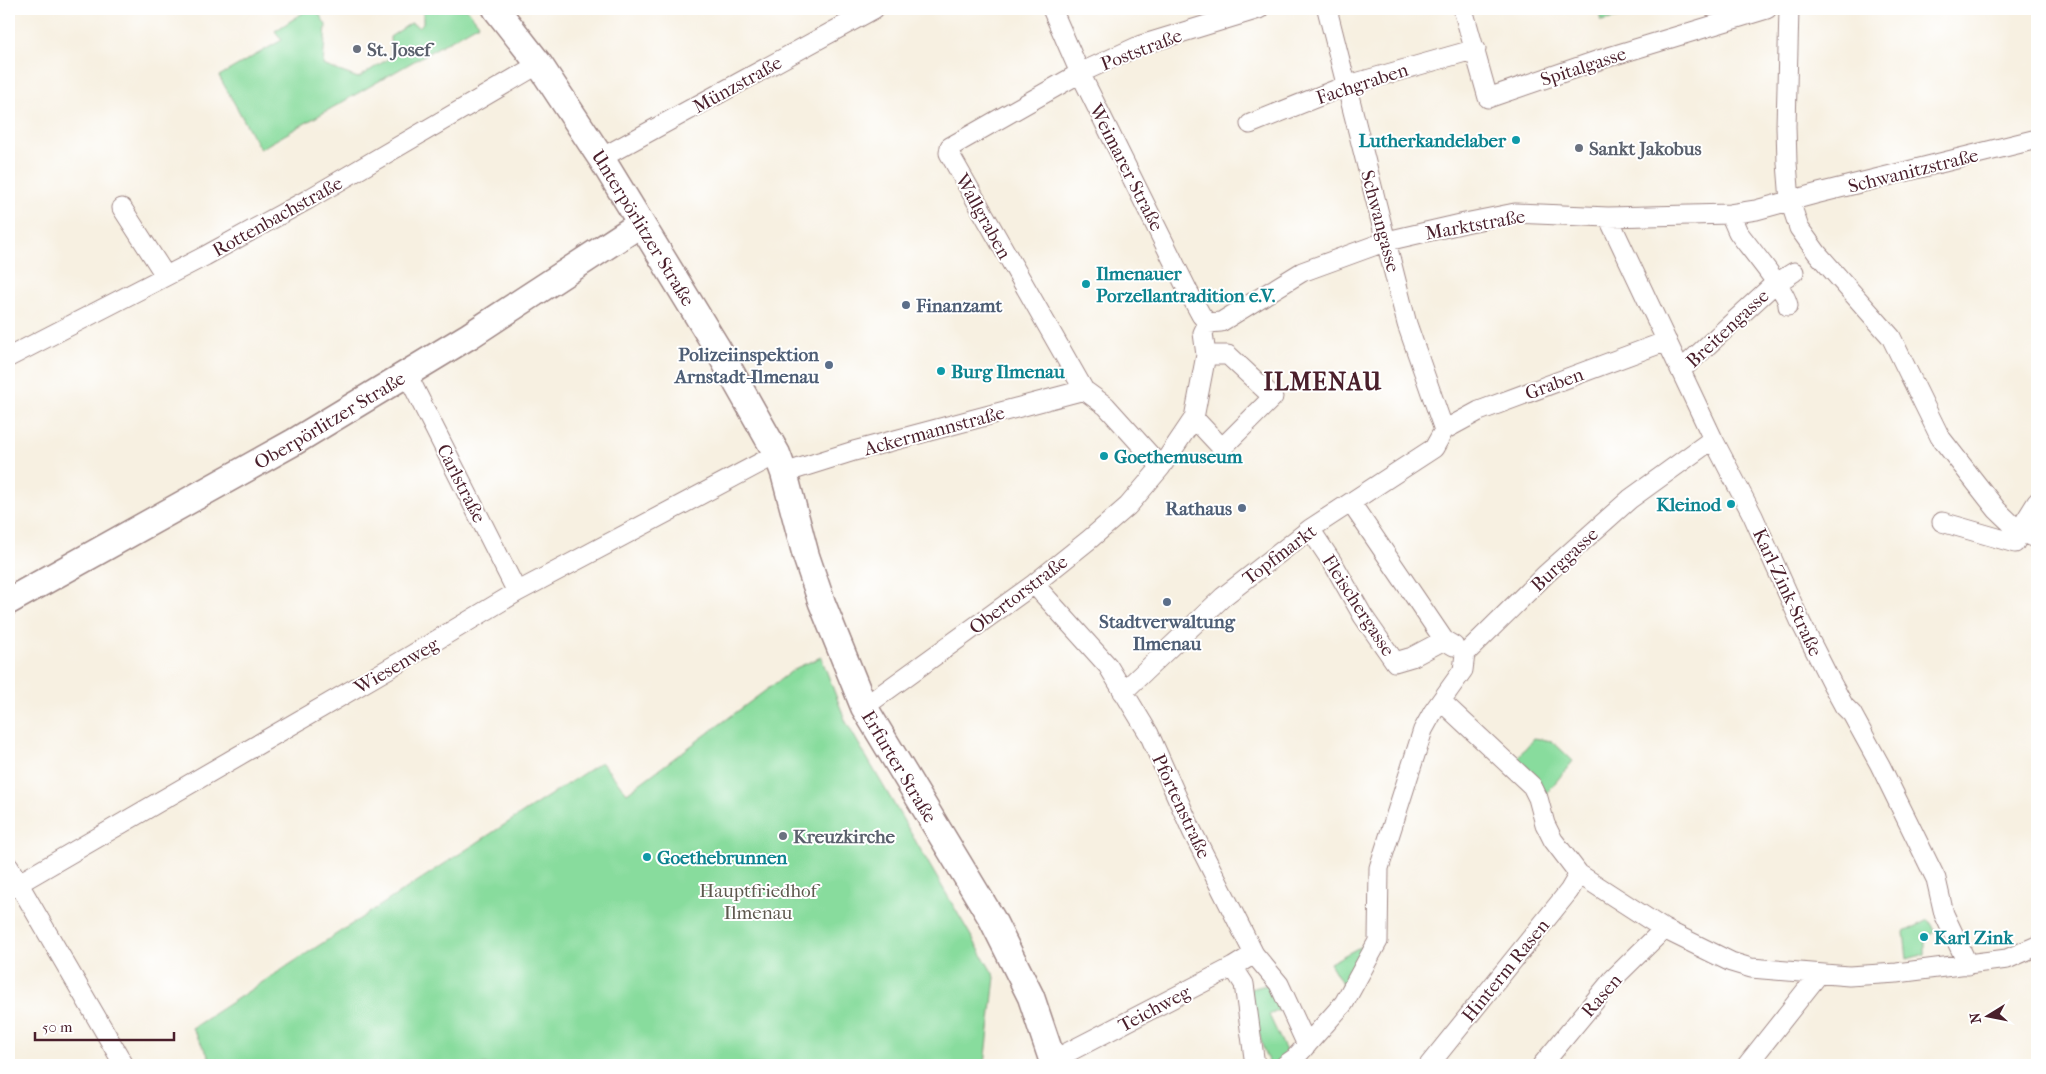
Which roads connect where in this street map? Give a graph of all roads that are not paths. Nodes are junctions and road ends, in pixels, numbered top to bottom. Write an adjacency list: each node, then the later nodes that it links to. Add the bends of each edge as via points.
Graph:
1 (496, 9): 10 (main road, Unterpörlitzer Straße)
2 (874, 9): 15 (street, Münzstraße)
3 (1052, 9): 11 (street, Weimarer Straße)
4 (1259, 9): 11 (street, Poststraße, via 1141,45)
5 (1327, 9): 12 (street, Schwangasse)
6 (1463, 9): 9 (street, Spitalgasse)
7 (1767, 9): 9 (street, Spitalgasse, via 1602,59 1488,98)
8 (1789, 9): 16 (street, via 1786,126)
9 (1476, 49): 12 (street, Fachgraben)
10 (539, 64): 15 (main road, Unterpörlitzer Straße); 23 (street, Rottenbachstraße, via 307,200)
11 (1080, 73): 26 (street, Weimarer Straße, via 1188,291); 32 (street, Wallgraben, via 950,147 949,152)
12 (1346, 86): 13 (street, Fachgraben); 21 (street, Schwangasse)
13 (1250, 124)
14 (2037, 139): 16 (street, Schwanitzstraße)
15 (601, 158): 20 (main road, Unterpörlitzer Straße)
16 (1790, 201): 18 (street, Marktstraße); 40 (street, via 1799,228 1817,253 1891,338 1940,437)
17 (122, 208): 23 (street)
18 (1730, 214): 19 (street, Marktstraße); 24 (street, via 1737,230)
19 (1608, 217): 21 (street, Marktstraße, via 1515,213); 27 (street, Karl-Zink-Straße)
20 (640, 224): 31 (main road, Oberpörlitzer Straße); 36 (main road, Unterpörlitzer Straße, via 716,346)
21 (1387, 241): 26 (street, Marktstraße, via 1302,272 1221,322); 34 (street, Schwangasse, via 1407,324)
22 (1794, 272): 24 (street, Breitengasse)
23 (165, 275): 29 (street, Rottenbachstraße)
24 (1774, 284): 25 (street); 30 (street, Breitengasse)
25 (1788, 306)
26 (1208, 323): 28 (street, via 1203,333)
27 (1667, 341): 30 (street, Karl-Zink-Straße); 34 (street, Graben, via 1478,411)
28 (1206, 355): 33 (street); 33 (street, via 1228,355 1273,396 1222,448)
29 (9, 357)
30 (1681, 370): 35 (street, Karl-Zink-Straße)
31 (407, 374): 47 (street, Carlstraße); 48 (main road, Oberpörlitzer Straße, via 294,442)
32 (1084, 390): 36 (street, Ackermannstraße, via 854,450); 37 (street, Wallgraben, via 1106,406)
33 (1194, 418): 37 (street, Obertorstraße)
34 (1444, 430): 39 (street, Topfmarkt, via 1434,448)
35 (1714, 439): 50 (street, Burggasse, via 1630,499 1546,574); 62 (street, Karl-Zink-Straße, via 1832,684 1880,765 1936,879 1944,914)
36 (781, 464): 47 (street, Wiesenweg); 53 (main road, Erfurter Straße, via 822,603)
37 (1161, 467): 46 (street, Obertorstraße, via 1128,506)
38 (2037, 502): 44 (street)
39 (1351, 503): 42 (street, Topfmarkt); 49 (street)
40 (1996, 509): 43 (street); 44 (street)
41 (1942, 522): 43 (street)
42 (1310, 529): 49 (street, Fleischergasse, via 1395,662); 51 (street, Topfmarkt, via 1224,596)
43 (1972, 531): 44 (street, via 2015,543)
44 (2019, 531): 45 (street)
45 (2037, 539)
46 (1034, 584): 51 (street, Pfortenstraße, via 1108,666); 53 (street, Obertorstraße)
47 (517, 592): 56 (street, Wiesenweg)
48 (9, 601)
49 (1444, 640): 50 (street)
50 (1465, 654): 52 (street, Burggasse, via 1462,670)
51 (1123, 692): 59 (street, Pfortenstraße, via 1149,734 1192,831)
52 (1441, 701): 55 (street, via 1532,786 1553,840); 65 (street, via 1423,730 1379,868 1378,941 1344,1004)
53 (864, 707): 66 (main road, Erfurter Straße, via 992,919 1031,997)
54 (9, 867): 56 (street)
55 (1579, 874): 57 (street); 70 (street, Hinterm Rasen, via 1569,891)
56 (14, 886): 67 (street)
57 (1664, 929): 64 (street, via 1731,962 1751,968); 71 (street, Rasen, via 1612,979)
58 (2037, 946): 60 (street)
59 (1254, 954): 63 (street, Teichweg); 65 (street, Pfortenstraße, via 1279,984)
60 (2007, 959): 61 (street); 62 (street)
61 (2037, 960)
62 (1968, 965): 64 (street, via 1849,976)
63 (1234, 967): 66 (street, Teichweg); 68 (street, via 1244,984)
64 (1819, 974): 72 (street)
65 (1307, 1045): 69 (street)
66 (1054, 1062)
67 (124, 1065)
68 (1255, 1065)
69 (1285, 1065)
70 (1430, 1065)
71 (1542, 1065)
72 (1747, 1065)

